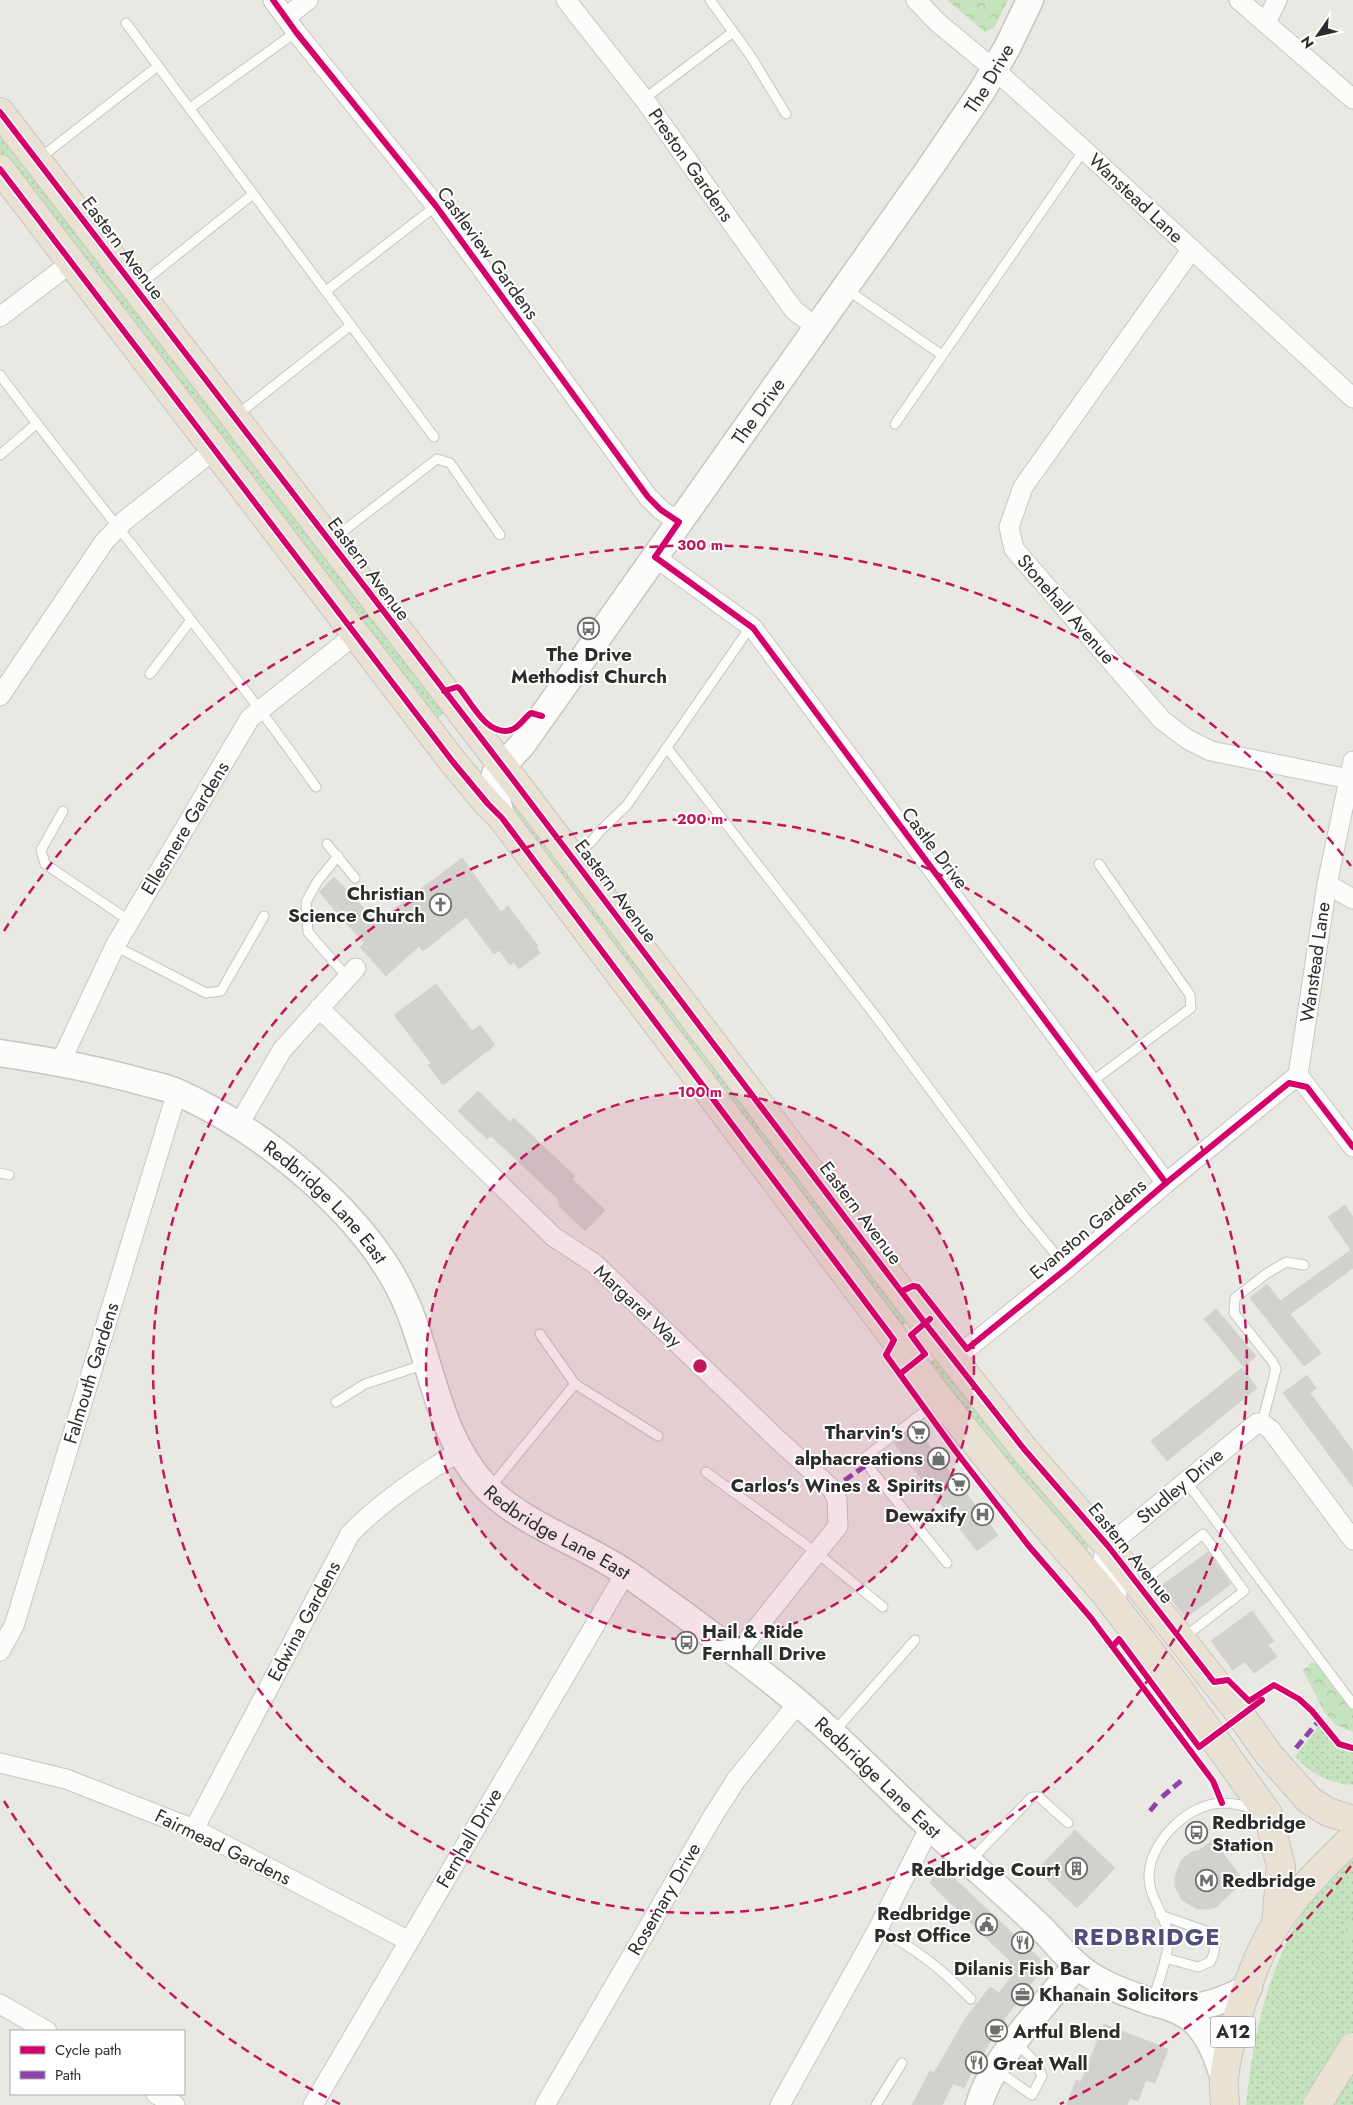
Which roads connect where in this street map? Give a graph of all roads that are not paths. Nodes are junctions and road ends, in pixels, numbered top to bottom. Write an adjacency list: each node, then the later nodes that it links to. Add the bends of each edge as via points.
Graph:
1 (273, 0): 9 (street, Castleview Gardens)
2 (308, 0): 9 (street)
3 (566, 0): 16 (street, Preston Gardens)
4 (710, 0): 13 (lane)
5 (916, 0): 15 (street, Wanstead Lane, via 937,22)
6 (1030, 0): 15 (street, The Drive)
7 (1240, 0): 11 (street)
8 (1277, 0): 11 (street)
9 (286, 17): 12 (street, Castleview Gardens)
10 (126, 23): 14 (lane)
11 (1266, 23): 17 (street)
12 (296, 32): 18 (lane); 25 (street, Castleview Gardens)
13 (733, 32): 16 (lane); 20 (lane)
14 (158, 66): 18 (lane); 22 (lane)
15 (995, 70): 21 (street, Wanstead Lane); 28 (street, The Drive)
16 (644, 99): 33 (street, Preston Gardens, via 794,310)
17 (1353, 99)
18 (190, 108): 24 (lane)
19 (0, 112): 22 (highway, Eastern Avenue)
20 (786, 114)
21 (1084, 150): 26 (street, Wanstead Lane); 34 (lane)
22 (37, 160): 29 (highway, Eastern Avenue)
23 (0, 169): 27 (highway, A12)
24 (254, 194): 29 (lane); 30 (lane)
25 (436, 206): 30 (lane); 43 (street, Castleview Gardens, via 648,497)
26 (1192, 249): 36 (street, Wanstead Lane); 56 (street, Stonehall Avenue, via 1022,486 1009,527 1014,549 1162,720 1187,739 1210,750)
27 (72, 262): 31 (street); 41 (highway, A12)
28 (845, 288): 33 (street, The Drive); 34 (lane)
29 (135, 289): 37 (highway, Eastern Avenue)
30 (326, 291): 32 (lane)
31 (0, 317)
32 (351, 325): 37 (lane); 40 (lane)
33 (817, 328): 43 (street, The Drive)
34 (942, 355): 39 (lane)
35 (0, 375): 38 (lane)
36 (1353, 398)
37 (234, 417): 46 (highway, Eastern Avenue)
38 (36, 424): 42 (lane); 44 (lane)
39 (895, 424)
40 (434, 437)
41 (215, 449): 44 (street); 50 (highway, A12)
42 (0, 455)
43 (679, 522): 47 (street, The Drive)
44 (119, 526): 48 (lane); 52 (street, via 104,542)
45 (500, 535): 46 (lane, via 450,463 437,459)
46 (329, 542): 55 (highway, Eastern Avenue)
47 (655, 557): 49 (street, Castle Drive); 55 (street, The Drive, via 522,745)
48 (191, 620): 51 (lane); 53 (lane)
49 (751, 626): 54 (lane); 75 (street, Castle Drive)
50 (356, 634): 53 (street, Ellesmere Gardens); 59 (highway, A12, via 466,779)
51 (150, 674)
52 (0, 696)
53 (261, 709): 57 (lane); 68 (street, Ellesmere Gardens, via 250,718)
54 (667, 748): 62 (lane, via 627,805); 81 (lane)
55 (502, 766): 59 (street, The Drive, via 495,774 493,786); 62 (highway, Eastern Avenue)
56 (1351, 770): 65 (street, Wanstead Lane)
57 (316, 787)
58 (63, 812): 68 (lane, via 41,850 44,864)
59 (502, 818): 86 (highway, A12)
60 (327, 844): 61 (lane)
61 (338, 856): 64 (lane); 70 (lane, via 306,902 308,932)
62 (572, 858): 83 (highway, Eastern Avenue)
63 (1099, 864): 75 (lane, via 1190,995 1191,1008)
64 (354, 878)
65 (1327, 884): 66 (street); 74 (street, Wanstead Lane)
66 (1353, 899)
67 (264, 916): 69 (lane, via 221,990 206,993)
68 (130, 922): 69 (street, Ellesmere Gardens)
69 (115, 946): 73 (street, Ellesmere Gardens)
70 (351, 972): 71 (street)
71 (319, 1008): 77 (street, via 282,1050); 96 (street, Margaret Way, via 554,1237 595,1264 832,1489 837,1499 838,1526)
72 (0, 1053): 73 (street, Redbridge Lane East)
73 (61, 1061): 76 (street, Redbridge Lane East)
74 (1298, 1075): 78 (street); 79 (street, Evanston Gardens)
75 (1090, 1083): 79 (street, Castle Drive)
76 (176, 1092): 77 (street, Redbridge Lane East); 103 (street, Falmouth Gardens, via 14,1626)
77 (238, 1126): 84 (street, Redbridge Lane East, via 307,1178 372,1244 399,1285 414,1321)
78 (1353, 1148)
79 (1166, 1183): 81 (street, Evanston Gardens)
80 (1304, 1265): 88 (lane, via 1286,1262 1235,1298 1234,1313 1276,1369)
81 (1067, 1268): 83 (street, Evanston Gardens)
82 (540, 1334): 85 (lane)
83 (954, 1359): 95 (highway, Eastern Avenue, via 1024,1450)
84 (426, 1364): 87 (lane, via 365,1384); 90 (street, Redbridge Lane East)
85 (575, 1384): 89 (lane); 93 (lane)
86 (940, 1399): 97 (lane, via 864,1458); 105 (highway, A12, via 1005,1480 1104,1592)
87 (336, 1402)
88 (1262, 1423): 92 (street, Studley Drive, via 1252,1425); 94 (street, via 1271,1430)
89 (658, 1436)
90 (459, 1452): 93 (street, Redbridge Lane East); 114 (street, Edwina Gardens, via 386,1503 350,1534)
91 (706, 1472): 96 (lane)
92 (1186, 1481): 95 (street, Studley Drive); 107 (lane)
93 (489, 1490): 98 (street, Redbridge Lane East, via 509,1506)
94 (1353, 1540)
95 (1108, 1546): 99 (highway, Eastern Avenue); 105 (street, via 1102,1557 1102,1567)
96 (817, 1553): 100 (lane); 104 (street, Margaret Way)
97 (947, 1563)
98 (626, 1572): 104 (street, Redbridge Lane East); 120 (street, Fernhall Drive)
99 (1139, 1585): 101 (highway, Eastern Avenue); 101 (lane, via 1203,1534 1244,1592)
100 (883, 1607)
101 (1181, 1639): 111 (highway, Eastern Avenue, via 1270,1755 1309,1800 1328,1812)
102 (915, 1640): 108 (lane)
103 (0, 1651)
104 (737, 1653): 106 (street, Redbridge Lane East)
105 (1175, 1684): 110 (highway, A12)
106 (798, 1702): 108 (street, Redbridge Lane East); 136 (street, Rosemary Drive, via 736,1780 712,1816)
107 (1353, 1704)
108 (833, 1734): 113 (street, Redbridge Lane East)
109 (0, 1763): 114 (street, Fairmead Gardens, via 66,1780)
110 (1268, 1814): 117 (lane, via 1222,1802 1189,1814 1171,1830 1151,1860 1151,1895); 118 (highway, A12, via 1281,1867)
111 (1353, 1820)
112 (1068, 1823): 116 (lane, via 1039,1797 1032,1797)
113 (930, 1827): 116 (street, Redbridge Lane East); 119 (street)
114 (194, 1829): 120 (street, Fairmead Gardens)
115 (1353, 1838): 118 (highway, A12, via 1312,1877)
116 (969, 1862): 122 (street, Redbridge Lane East, via 1043,1930)
117 (1160, 1915): 121 (lane, via 1168,1938); 121 (lane, via 1206,1931 1215,1949 1210,1962 1198,1967)
118 (1276, 1924): 123 (highway, A12)
119 (878, 1929): 124 (lane, via 910,1946 943,1970); 137 (street)
120 (409, 1941): 135 (street, Fernhall Drive)
121 (1165, 1958): 126 (lane)
122 (1076, 1966): 126 (street, Redbridge Lane East, via 1100,1982); 128 (street)
123 (1249, 1987): 126 (street, Redbridge Lane East, via 1232,1997 1198,2008); 132 (highway, A12, via 1234,2032)
124 (971, 1999)
125 (0, 2004): 127 (street)
126 (1164, 2006): 132 (street, Redbridge Lane East, via 1193,2020 1206,2036 1218,2059)
127 (45, 2030)
128 (1015, 2042): 131 (street); 131 (lane, via 1035,2062 1042,2076 1032,2095)
129 (1353, 2047): 140 (highway, bridge)
130 (902, 2063): 138 (lane)
131 (995, 2069): 139 (street, via 982,2092)
132 (1225, 2092)
133 (158, 2095): 134 (street)
134 (175, 2105)
135 (313, 2105)
136 (544, 2105)
137 (780, 2105)
138 (876, 2105)
139 (979, 2105)
140 (1318, 2105)

